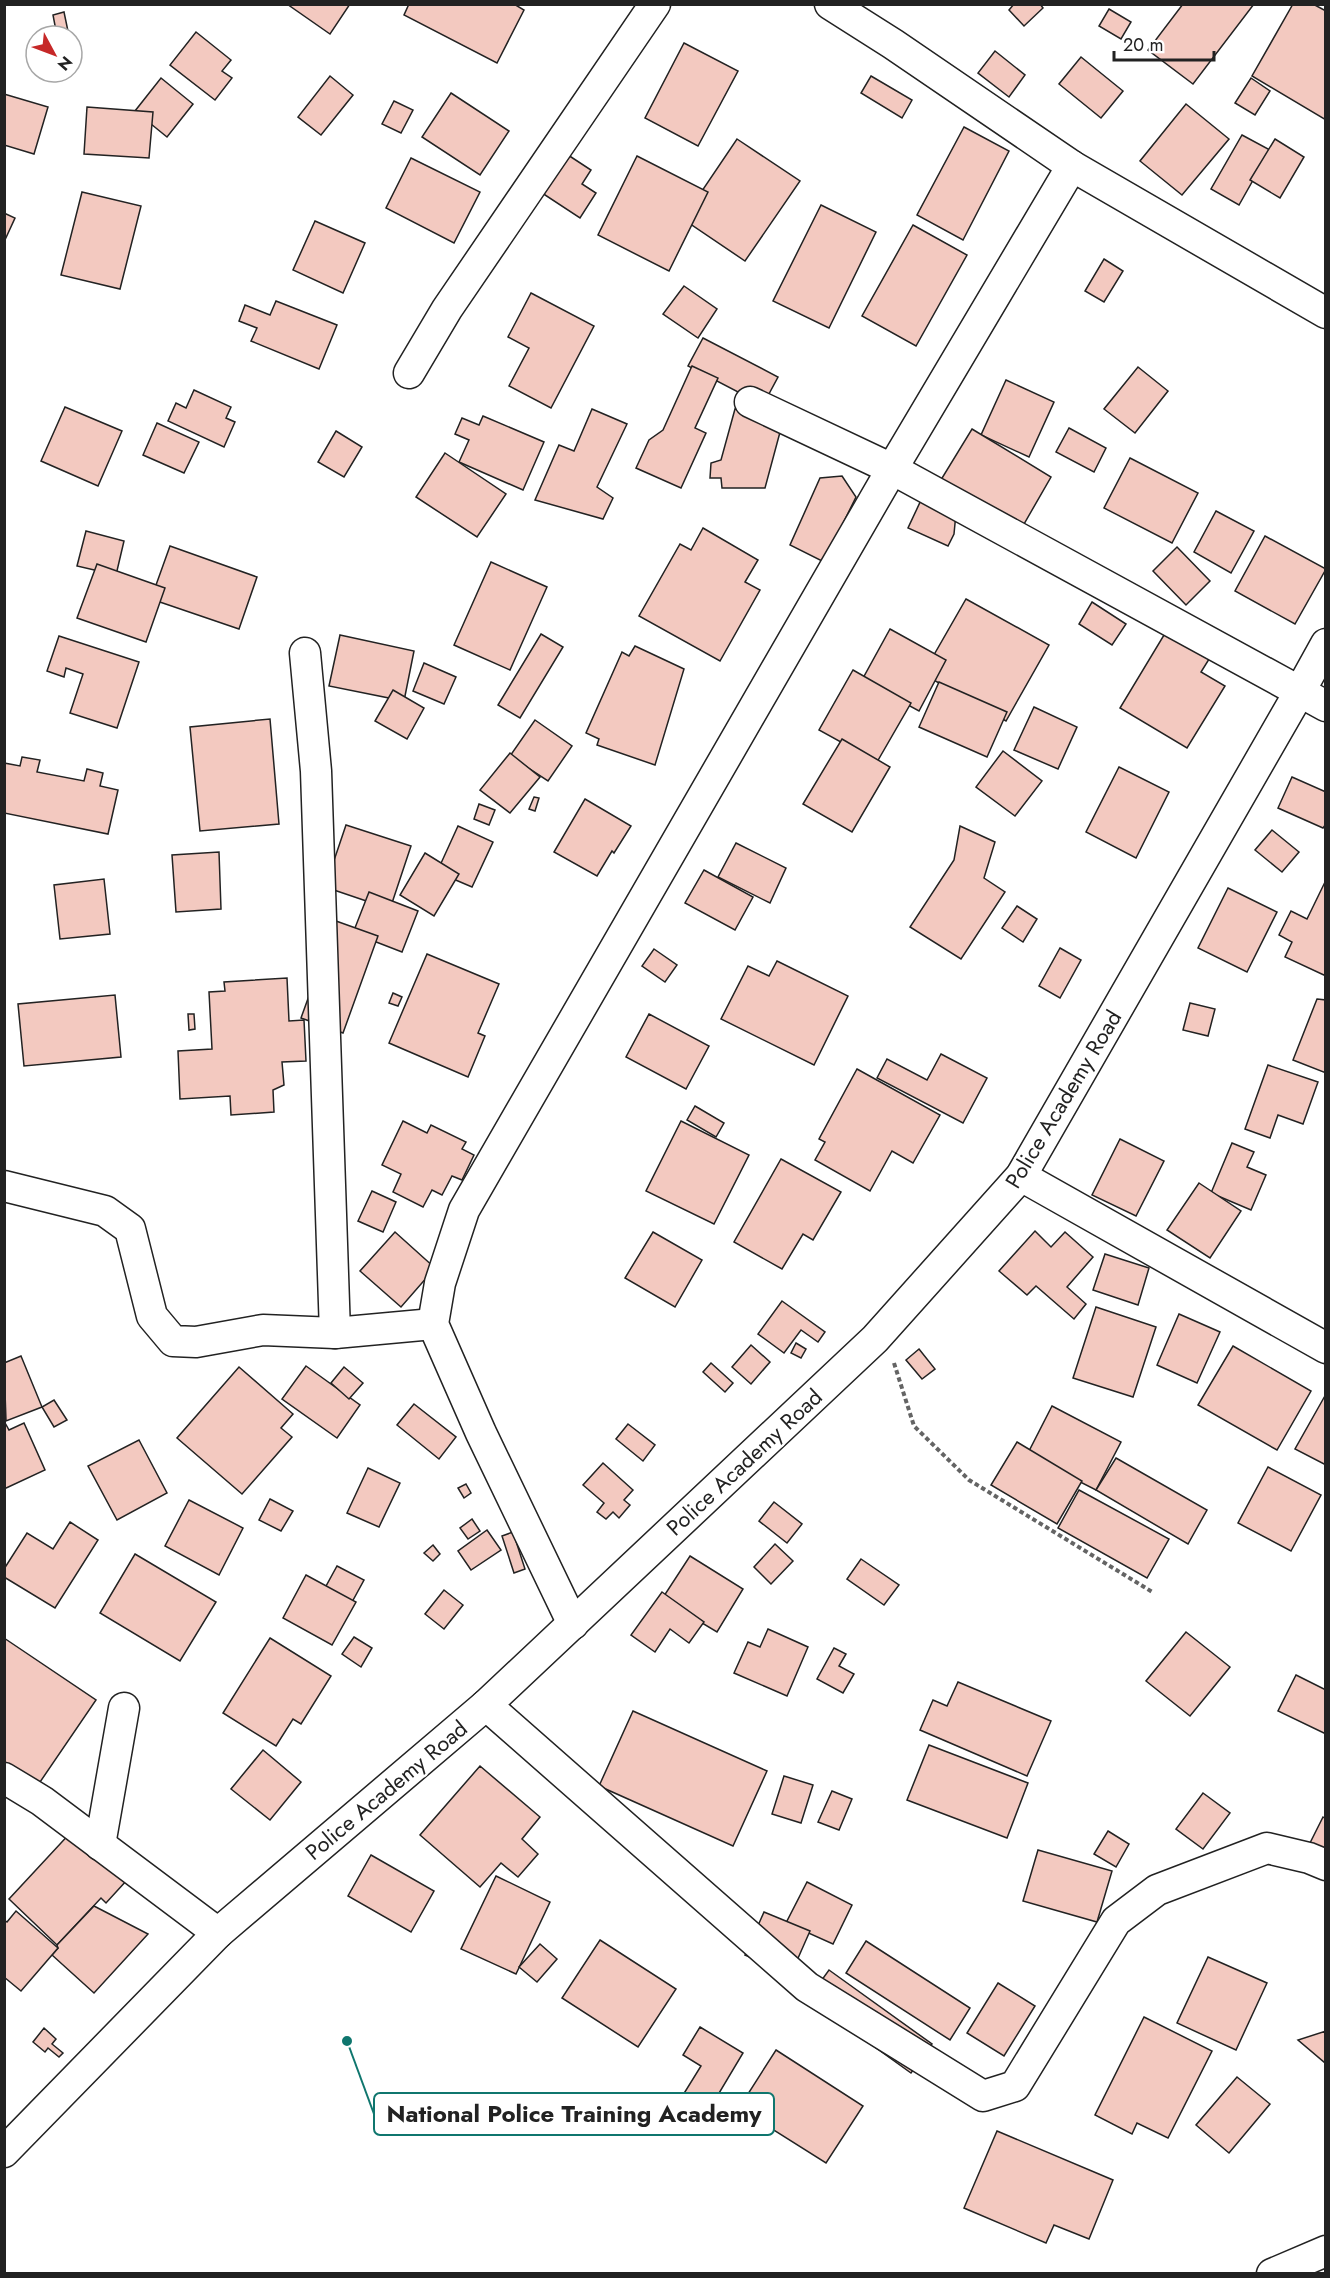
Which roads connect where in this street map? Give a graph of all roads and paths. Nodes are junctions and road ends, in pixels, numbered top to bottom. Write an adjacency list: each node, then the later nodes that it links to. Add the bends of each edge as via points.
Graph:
1 (655, 4): 5 (street, via 454,299)
2 (830, 4): 3 (street)
3 (1072, 166): 4 (street); 7 (street)
4 (1326, 313)
5 (409, 373)
6 (750, 402): 7 (street)
7 (892, 469): 10 (street); 13 (street, via 464,1210 440,1283)
8 (1326, 644): 10 (street, Police Academy Road)
9 (305, 653): 14 (street, via 316,771)
10 (1313, 698): 11 (street, Police Academy Road)
11 (1021, 1176): 15 (street, Police Academy Road); 16 (street)
12 (4, 1186): 14 (street, via 105,1211 130,1229 152,1316 173,1341 196,1342 263,1330)
13 (434, 1324): 14 (street); 18 (street)
14 (334, 1333)
15 (876, 1339): 17 (path, via 896,1367 915,1426 969,1480); 18 (street, Police Academy Road)
16 (1326, 1348)
17 (1154, 1593)
18 (573, 1624): 19 (street, Police Academy Road)
19 (486, 1705): 23 (street, via 807,1988 983,2096 1015,2086 1116,1921 1157,1890 1267,1848); 24 (street, Police Academy Road)
20 (123, 1708): 22 (street)
21 (4, 1778): 22 (street)
22 (100, 1845): 24 (street)
23 (1326, 1865)
24 (219, 1933): 25 (street, Police Academy Road)
25 (4, 2152)
26 (1326, 2252): 27 (street)
27 (1272, 2274)

